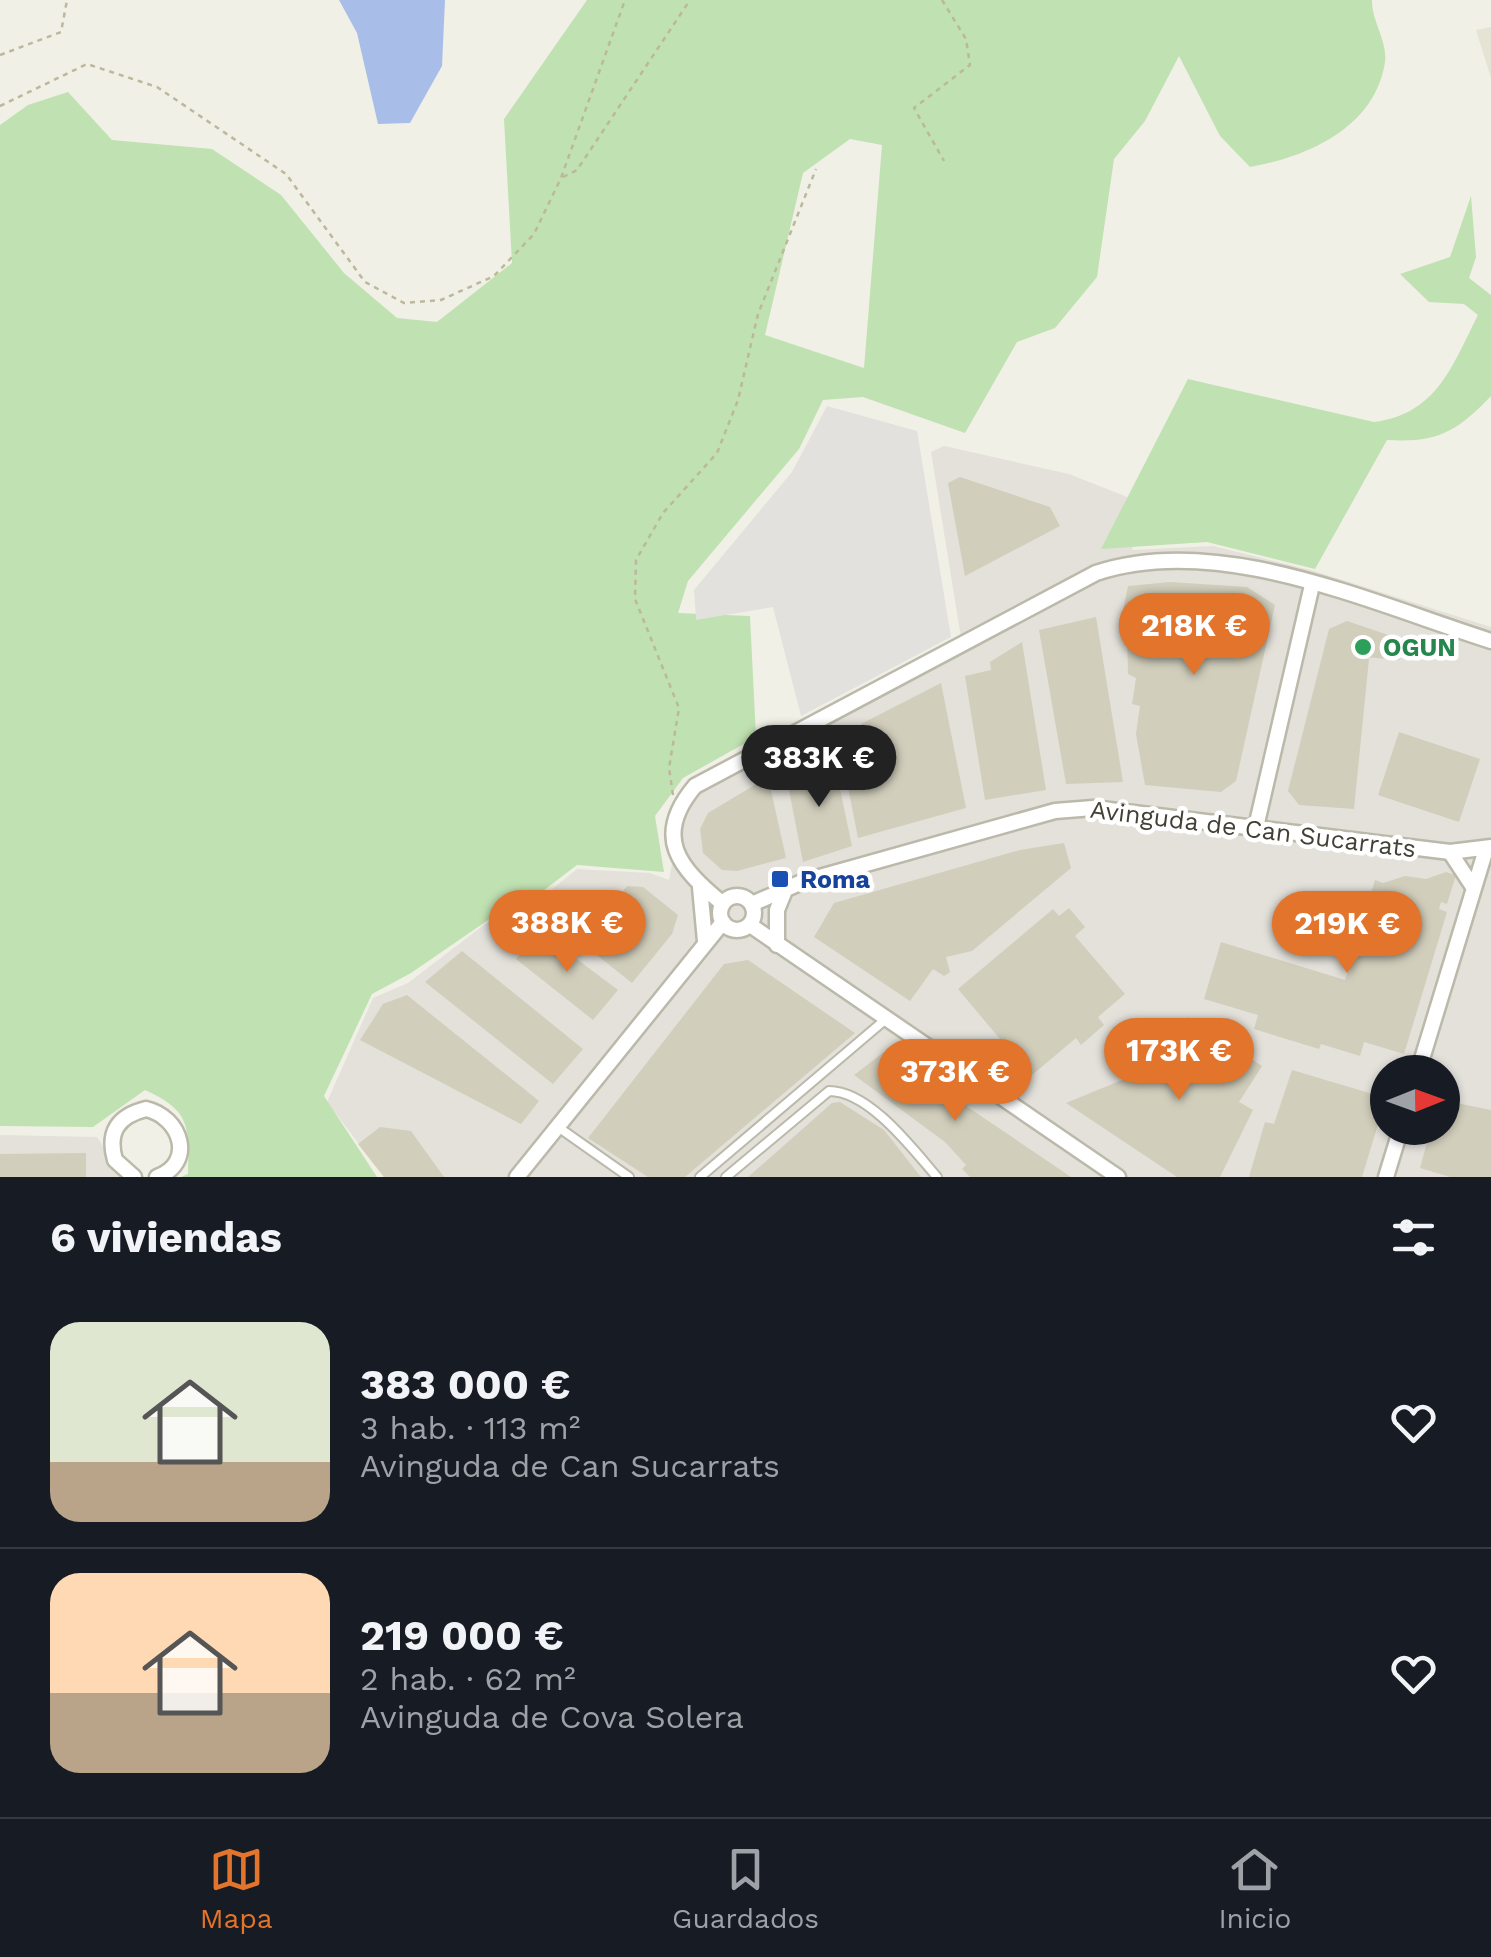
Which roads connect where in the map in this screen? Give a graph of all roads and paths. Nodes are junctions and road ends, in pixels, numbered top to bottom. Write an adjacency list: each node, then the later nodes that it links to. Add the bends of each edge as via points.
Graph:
1 (67, 0): 5 (path, via 61,32)
2 (625, 0): 9 (path)
3 (690, 0): 9 (path, via 577,170)
4 (942, 0): 7 (path, via 966,39 970,65 914,108)
5 (0, 55)
6 (0, 106): 9 (path, via 87,64 156,87 286,174 365,282 404,303 442,300 494,276 534,234)
7 (944, 160)
8 (816, 169): 12 (path, via 758,314 738,400 717,453 663,513 636,560 635,600 679,708 669,768 672,795)
9 (561, 178)
10 (1312, 585): 11 (street); 12 (street, via 1268,570 1179,558 1128,562 695,786); 13 (street)
11 (1491, 641)
12 (683, 800): 16 (street, via 672,825 676,853)
13 (1256, 827): 15 (street, Avinguda de Can Sucarrats); 17 (street, Avinguda de Can Sucarrats, via 1093,808 1055,811)
14 (1488, 848): 15 (street, Avinguda de Can Sucarrats); 18 (street)
15 (1450, 852): 18 (street)
16 (700, 886): 19 (street); 23 (street)
17 (786, 888): 20 (street, Avinguda de Can Sucarrats); 24 (street)
18 (1474, 888): 26 (street)
19 (723, 904): 20 (street, via 738,896); 21 (street)
20 (752, 904): 22 (street)
21 (722, 922): 22 (street, via 734,930); 23 (street)
22 (750, 925): 24 (street)
23 (705, 941): 27 (street)
24 (777, 945): 25 (street)
25 (886, 1019): 35 (lane); 38 (street)
26 (1423, 1055)
27 (558, 1127): 33 (street); 34 (lane)
28 (1396, 1145): 39 (street)
29 (114, 1160): 30 (street); 31 (street); 32 (street, via 112,1137 120,1121 146,1110 160,1112 180,1137 179,1155)
30 (114, 1177)
31 (134, 1177)
32 (156, 1177)
33 (518, 1177)
34 (629, 1177)
35 (700, 1177)
36 (726, 1177): 37 (lane, via 829,1091 843,1091 895,1128)
37 (937, 1177)
38 (1118, 1177)
39 (1386, 1177)

